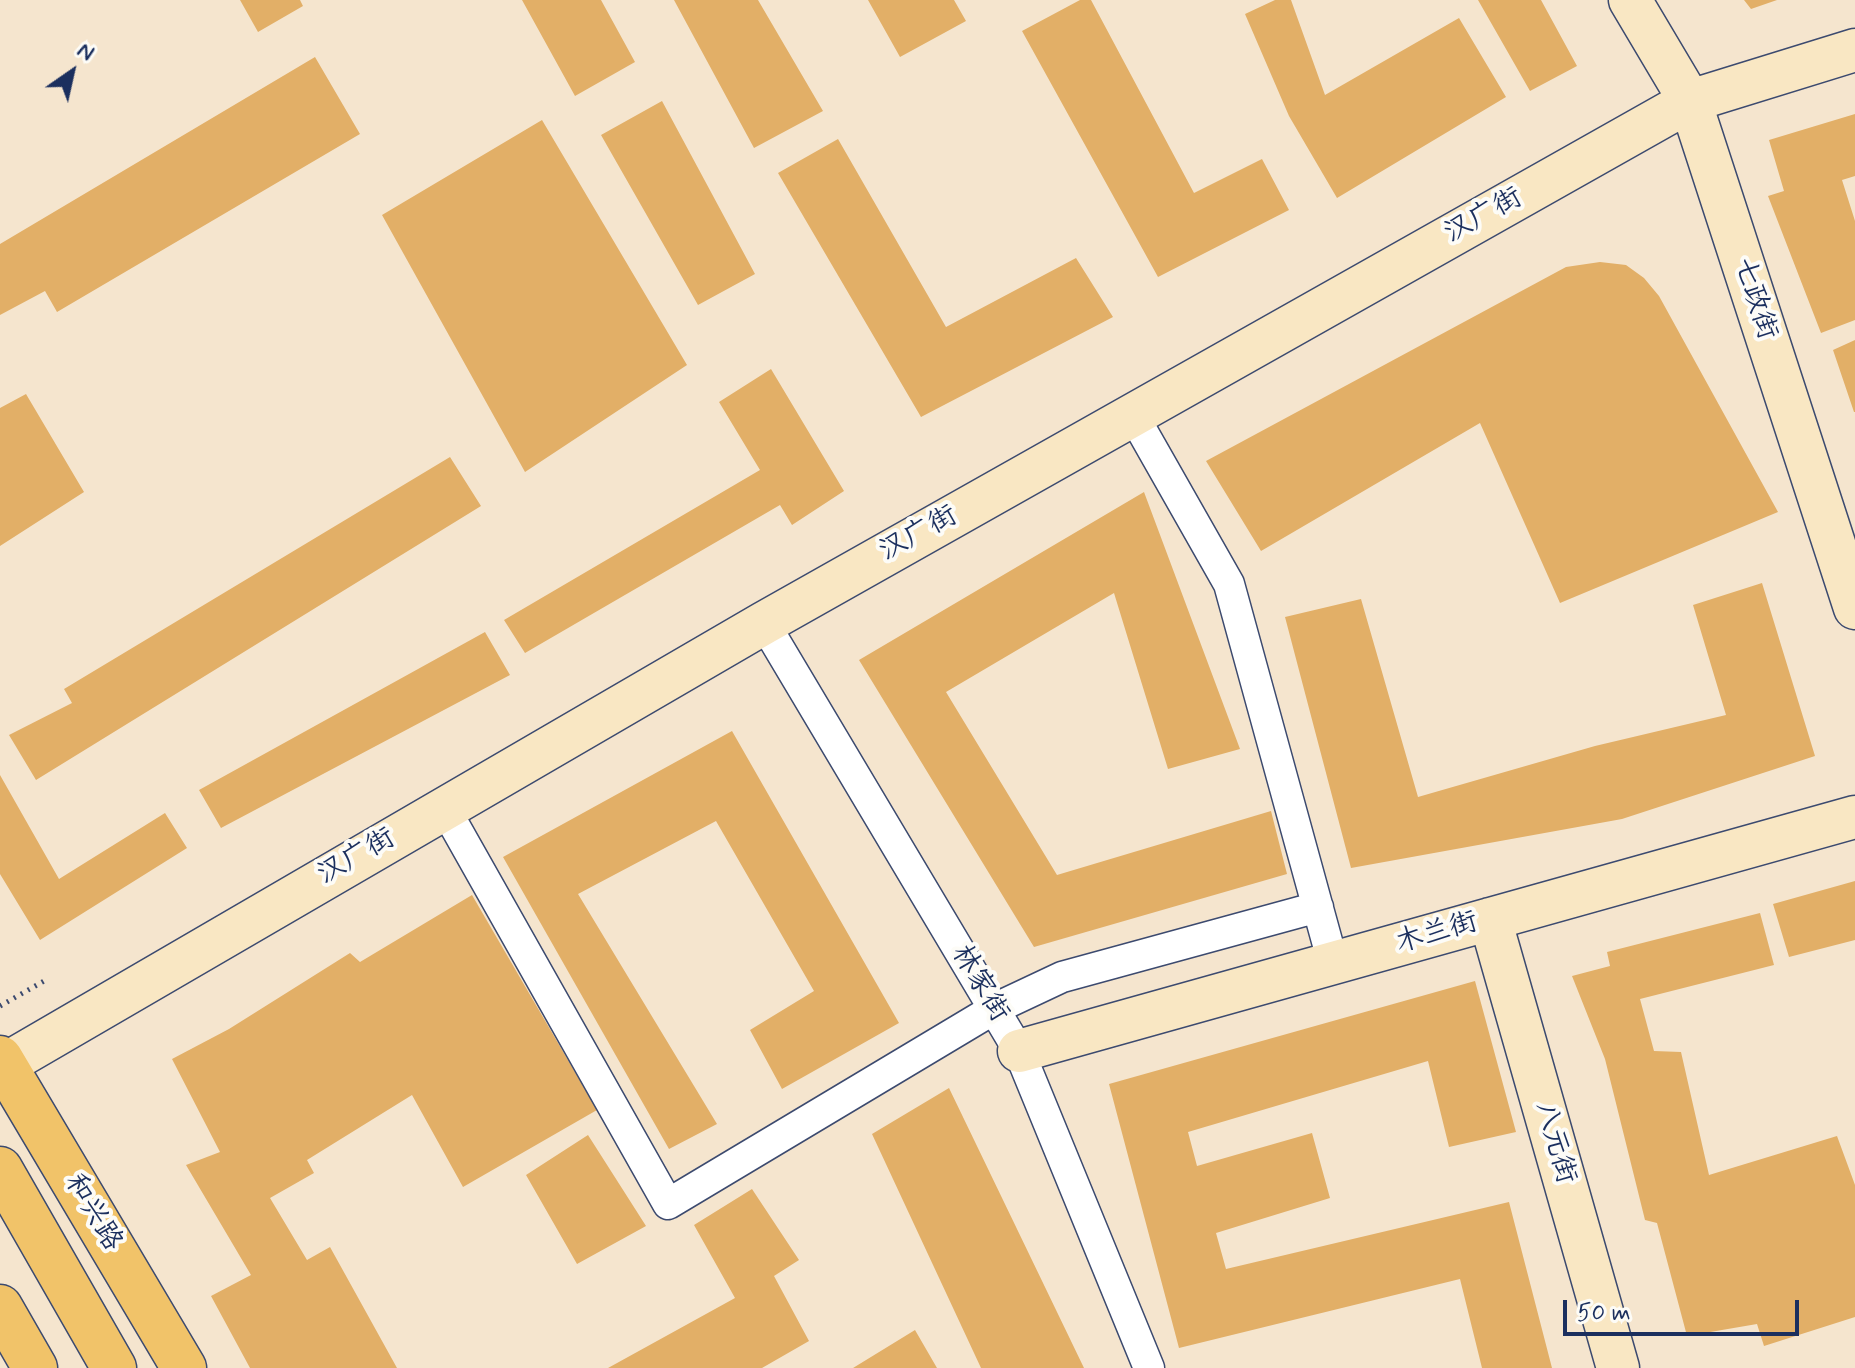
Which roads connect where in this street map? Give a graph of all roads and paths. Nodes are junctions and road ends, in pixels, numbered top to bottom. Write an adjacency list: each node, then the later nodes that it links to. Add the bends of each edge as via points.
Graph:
1 (1630, 0): 3 (street, 七政街)
2 (1855, 50): 3 (street, 汉广街)
3 (1690, 101): 4 (street, 汉广街); 5 (street, 七政街)
4 (1133, 415): 6 (street, 汉广街); 9 (street, via 1229,584)
5 (1855, 608)
6 (764, 623): 7 (street, 汉广街); 14 (street, 林家街)
7 (444, 807): 14 (street, via 668,1204); 16 (street, 汉广街)
8 (1855, 817): 10 (street, 木兰街)
9 (1318, 907): 11 (street); 14 (street, via 1062,977)
10 (1490, 919): 11 (street, 木兰街); 23 (street, 八元街)
11 (1333, 963): 15 (street, 木兰街)
12 (44, 981): 13 (path)
13 (0, 1006)
14 (994, 1009): 15 (street, 林家街)
15 (1019, 1051): 22 (street, 林家街)
16 (2, 1062): 21 (highway, 和兴路)
17 (0, 1169): 20 (highway, 和兴路)
18 (0, 1307): 19 (highway)
19 (35, 1368)
20 (114, 1368)
21 (184, 1368)
22 (1149, 1368)
23 (1618, 1368)

